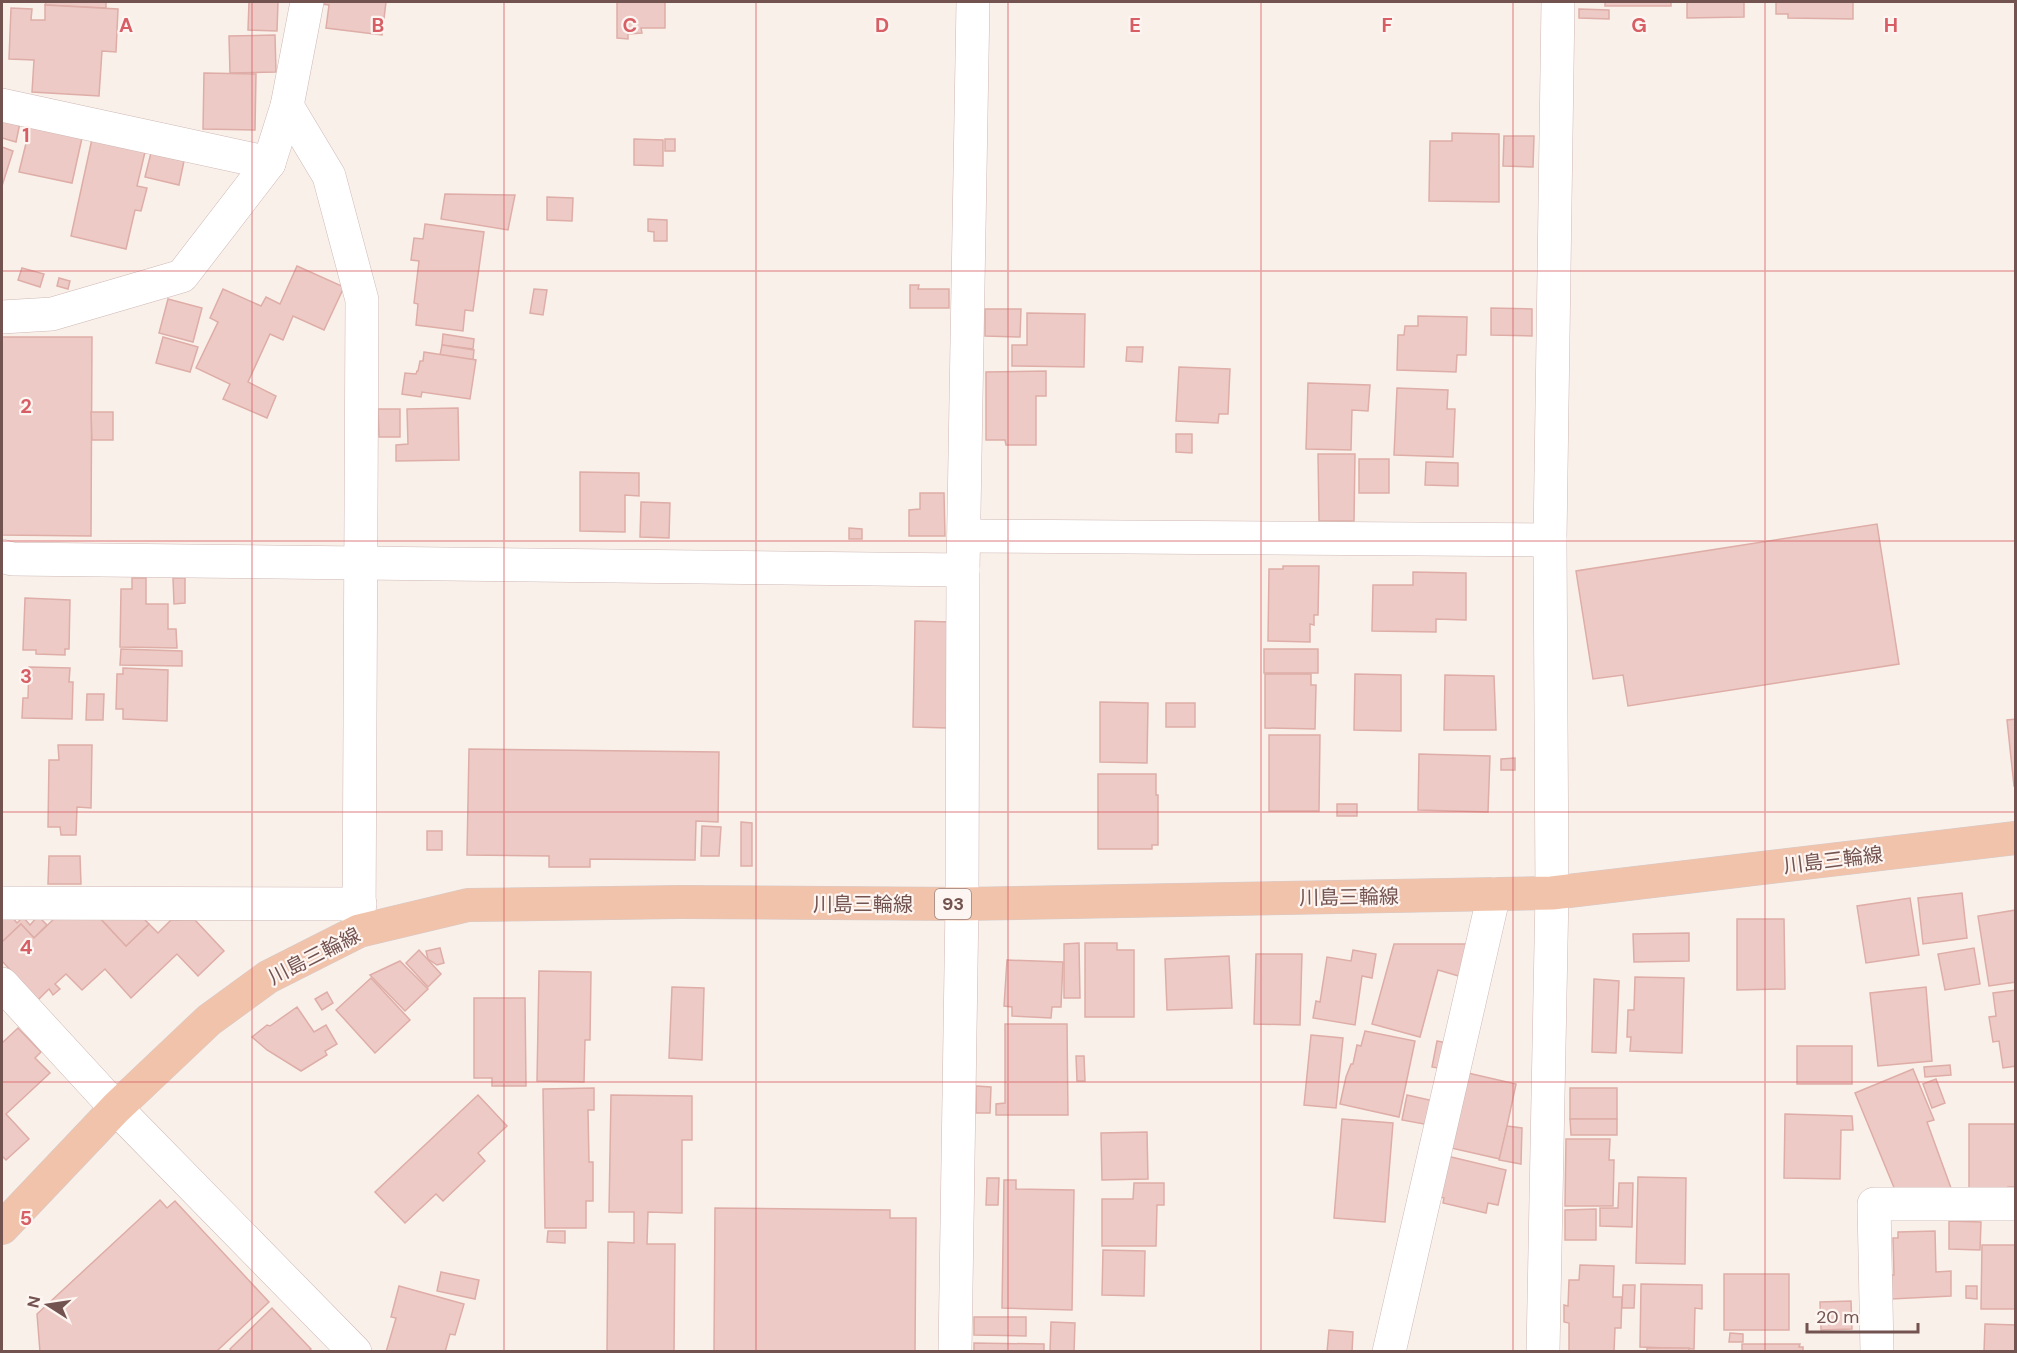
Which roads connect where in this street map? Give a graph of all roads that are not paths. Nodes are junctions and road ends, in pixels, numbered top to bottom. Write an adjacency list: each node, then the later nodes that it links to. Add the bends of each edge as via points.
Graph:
1 (307, 2): 5 (street)
2 (973, 2): 8 (street)
3 (1558, 2): 9 (street)
4 (2, 105): 6 (street)
5 (287, 106): 6 (street); 11 (street, via 329,176 362,300)
6 (269, 163): 7 (street, via 182,276 52,314)
7 (2, 317)
8 (964, 536): 9 (street); 12 (street)
9 (1550, 540): 14 (street)
10 (2, 556): 11 (street)
11 (361, 562): 12 (street); 18 (street)
12 (963, 570): 17 (street)
13 (2016, 838): 14 (main road, 川島三輪線 / 93)
14 (1552, 893): 15 (main road, 川島三輪線 / 93); 26 (street)
15 (1494, 894): 17 (main road, 川島三輪線 / 93); 25 (street)
16 (2, 903): 18 (street)
17 (962, 904): 18 (main road, 川島三輪線 / 93, via 468,905); 24 (street)
18 (360, 918): 20 (main road, 川島三輪線 / 93, via 209,1020)
19 (2, 984): 20 (street)
20 (116, 1108): 22 (main road, 川島三輪線 / 93); 23 (street)
21 (2016, 1204): 27 (street, via 1874,1204)
22 (2, 1228)
23 (355, 1352)
24 (955, 1352)
25 (1389, 1352)
26 (1543, 1352)
27 (1877, 1352)

